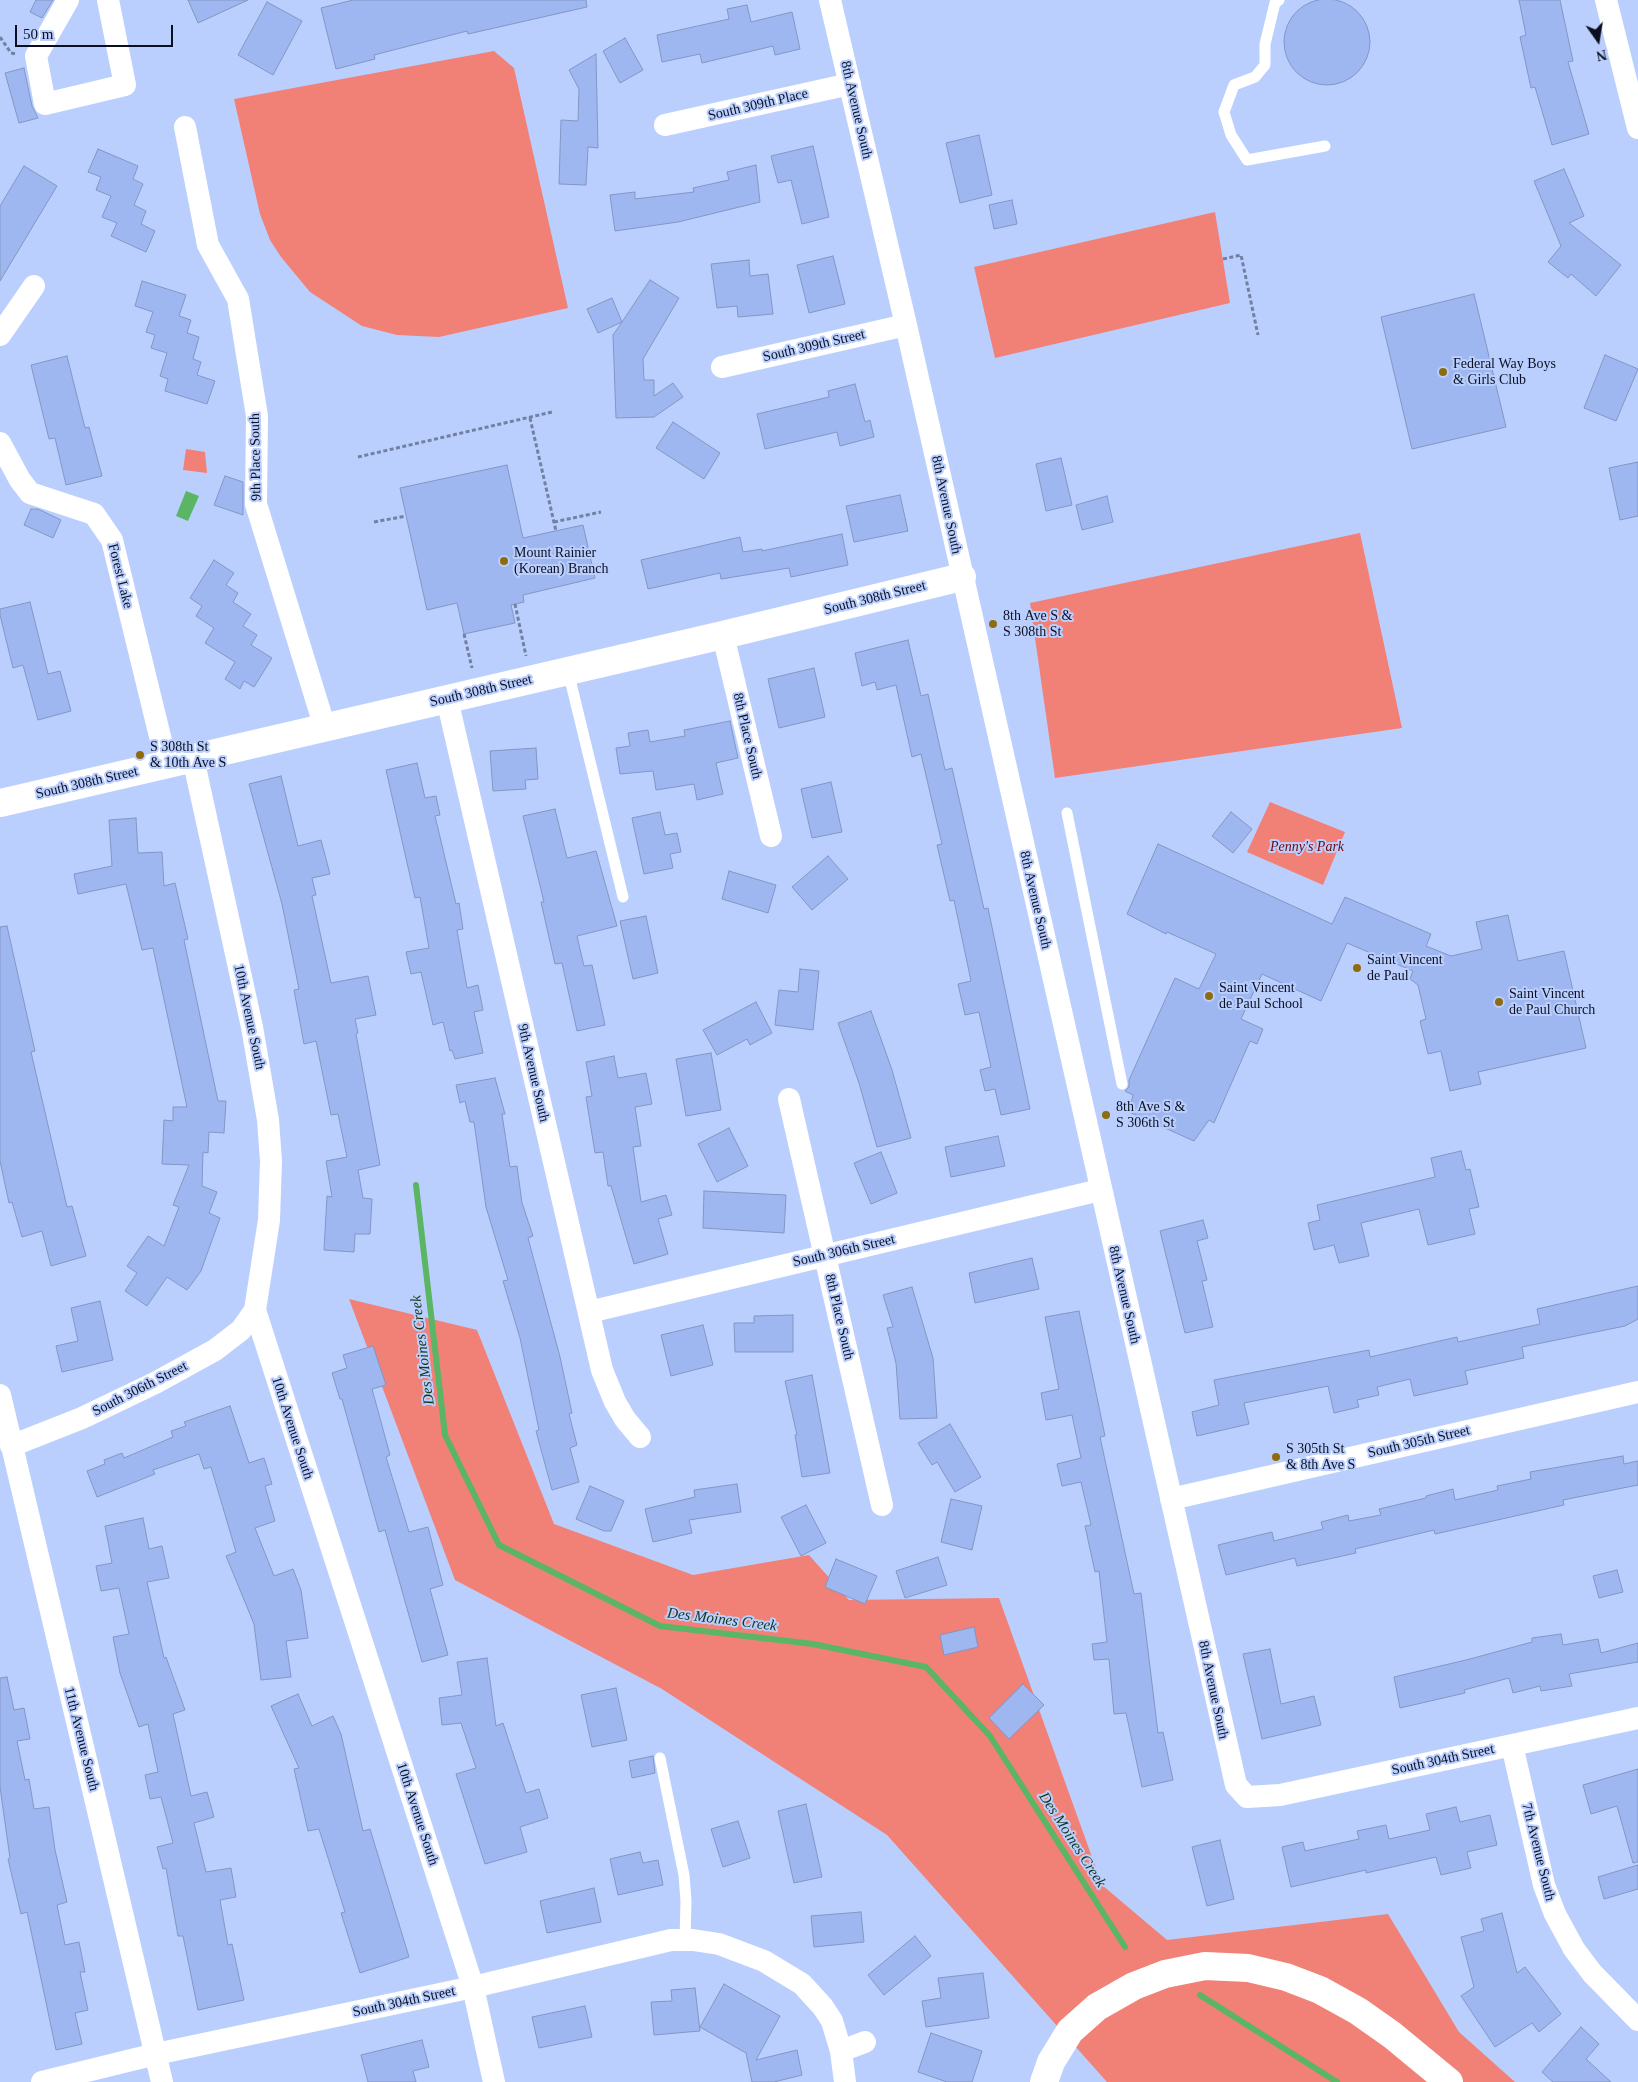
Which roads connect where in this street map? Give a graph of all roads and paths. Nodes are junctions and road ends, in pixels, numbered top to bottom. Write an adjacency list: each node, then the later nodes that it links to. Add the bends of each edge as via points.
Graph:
1 (68, 0): 2 (street, via 36,56 46,104 125,85)
2 (108, 0)
3 (830, 0): 6 (street, 8th Avenue South)
4 (1279, 0): 10 (lane, via 1275,4 1265,44 1265,65 1255,77 1234,85 1224,112 1231,135 1247,160)
5 (1606, 0): 9 (street)
6 (850, 84): 7 (street, South 309th Place); 13 (street, 8th Avenue South)
7 (665, 125)
8 (185, 126): 34 (street, 9th Place South, via 208,245 238,299 257,416 256,504)
9 (1638, 128)
10 (1325, 146)
11 (1223, 259): 15 (path, via 1241,255)
12 (34, 286): 14 (street)
13 (906, 325): 16 (street, South 309th Street); 26 (street, 8th Avenue South)
14 (0, 335)
15 (1258, 335)
16 (722, 367)
17 (552, 412): 18 (path)
18 (530, 418): 20 (path); 24 (path)
19 (0, 443): 36 (street, Forest Lake, via 30,493 94,514 112,540)
20 (358, 457)
21 (601, 512): 24 (path)
22 (406, 516): 23 (path)
23 (374, 522)
24 (554, 522): 25 (path)
25 (556, 531)
26 (962, 577): 29 (street, South 308th Street); 43 (street, 8th Avenue South)
27 (515, 604): 30 (path)
28 (464, 634): 31 (path)
29 (724, 635): 32 (street, South 308th Street); 39 (street, 8th Place South)
30 (526, 656)
31 (472, 668)
32 (568, 671): 33 (street, South 308th Street); 40 (lane)
33 (447, 699): 34 (street, South 308th Street); 46 (street, 9th Avenue South)
34 (325, 728): 35 (street, South 308th Street)
35 (193, 758): 36 (street, South 308th Street); 45 (street, 10th Avenue South, via 252,1026 268,1120 271,1161 269,1220)
36 (167, 765): 37 (street, South 308th Street)
37 (0, 803)
38 (1068, 813): 41 (lane)
39 (771, 836)
40 (623, 897)
41 (1122, 1084)
42 (789, 1099): 44 (street, 8th Place South)
43 (1100, 1190): 44 (street, South 306th Street); 51 (street, 8th Avenue South)
44 (825, 1256): 46 (street, South 306th Street); 52 (street, 8th Place South)
45 (255, 1310): 50 (street, South 306th Street, via 241,1330 214,1350 155,1383); 58 (street, 10th Avenue South)
46 (588, 1312): 49 (street, 9th Avenue South, via 606,1383 625,1419)
47 (1638, 1392): 51 (street, South 305th Street)
48 (0, 1395): 50 (street, 11th Avenue South)
49 (640, 1437)
50 (11, 1446): 62 (street, 11th Avenue South)
51 (1171, 1499): 56 (street, 8th Avenue South, via 1232,1775 1236,1785)
52 (882, 1505)
53 (1638, 1718): 54 (street, South 304th Street)
54 (1512, 1745): 56 (street, South 304th Street, via 1280,1794); 59 (street, 7th Avenue South, via 1544,1885 1555,1914 1592,1973)
55 (660, 1758): 57 (lane, via 684,1874)
56 (1247, 1796)
57 (685, 1940): 58 (street, South 304th Street, via 628,1949); 61 (street, South 304th Street, via 719,1944 764,1961 802,1984 832,2021)
58 (473, 1987): 62 (street, South 304th Street); 65 (street, 10th Avenue South)
59 (1638, 2020)
60 (865, 2042): 61 (street)
61 (841, 2052): 66 (street)
62 (156, 2054): 63 (street, South 304th Street); 64 (street, 11th Avenue South)
63 (42, 2082)
64 (162, 2082)
65 (494, 2082)
66 (846, 2082)
67 (1044, 2082): 68 (street, via 1051,2062 1070,2031 1098,2007 1134,1986 1165,1974 1205,1966 1248,1968 1320,1990 1392,2035)
68 (1450, 2082)

